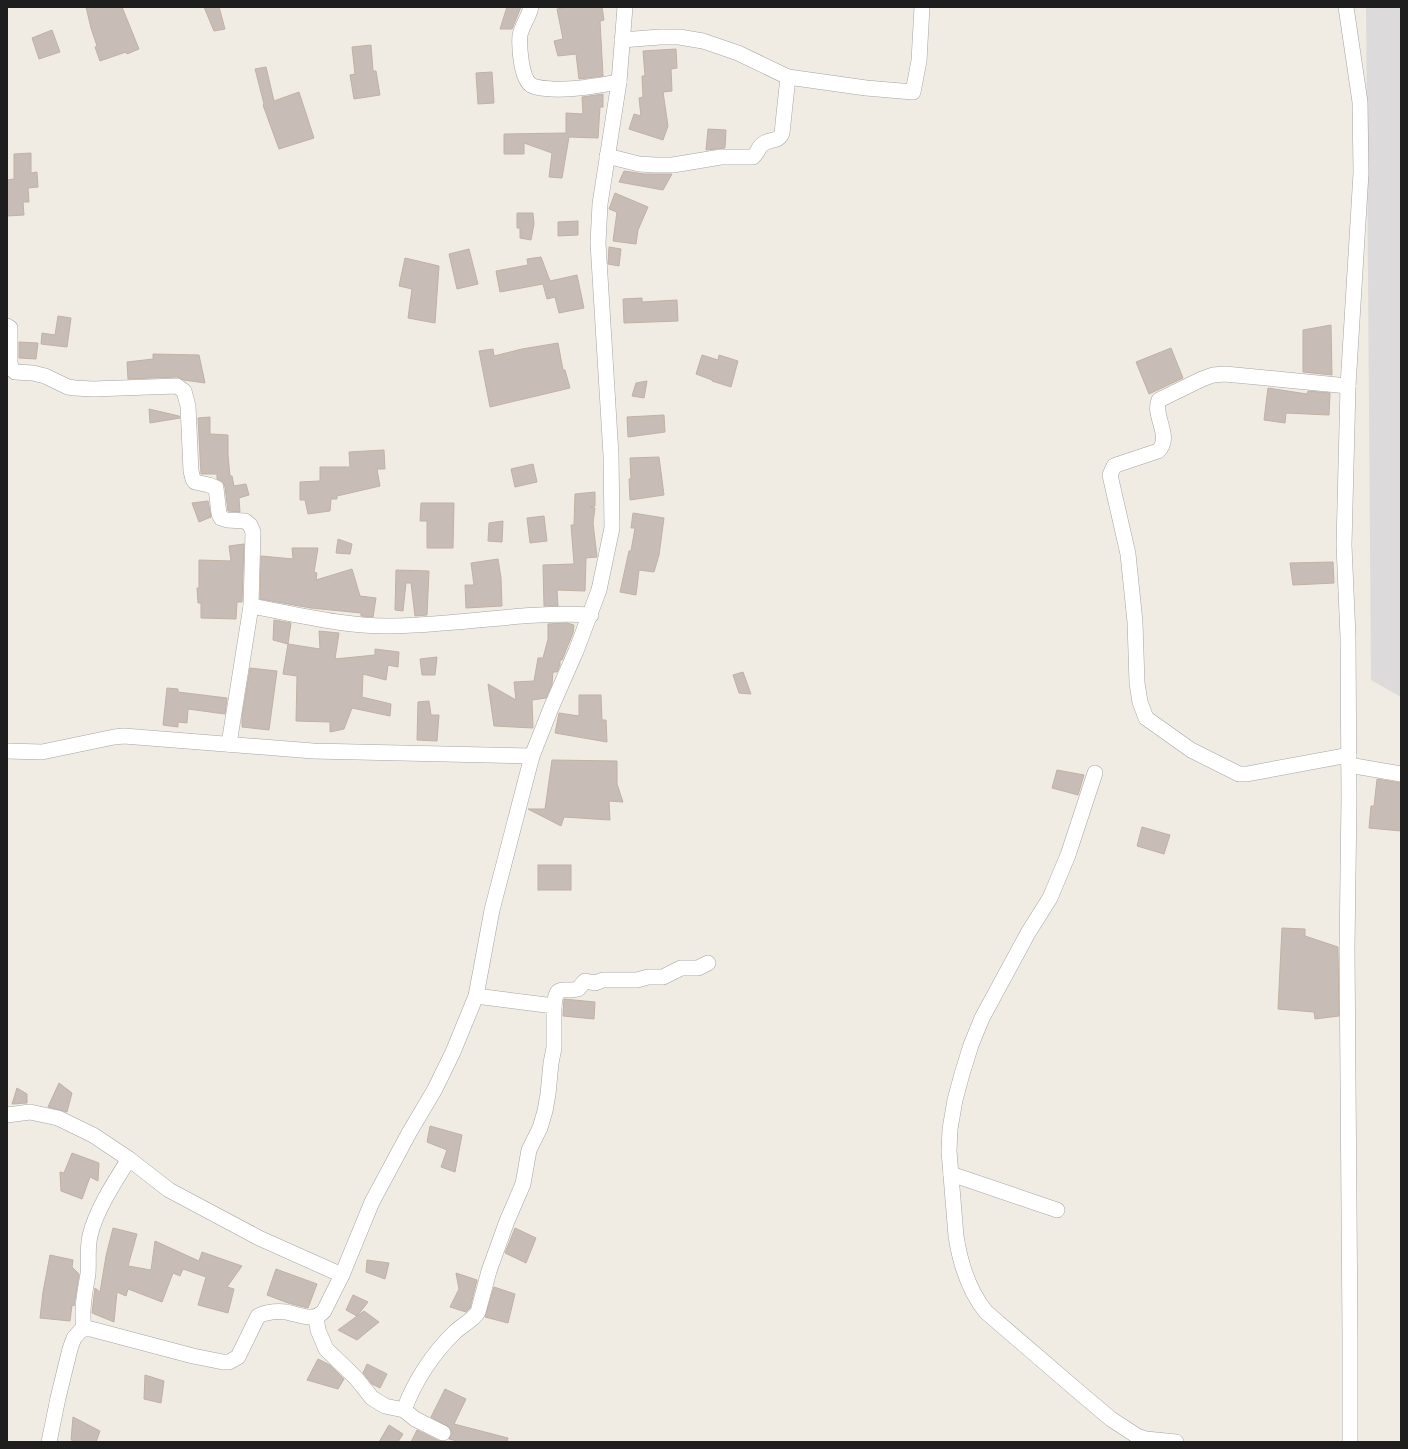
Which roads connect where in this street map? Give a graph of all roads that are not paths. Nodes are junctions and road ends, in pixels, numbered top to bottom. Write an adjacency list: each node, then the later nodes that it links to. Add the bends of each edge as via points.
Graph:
1 (531, 7): 7 (street, via 520,36 522,68 526,80 541,88 564,90)
2 (625, 7): 5 (street)
3 (922, 7): 6 (street, via 913,92)
4 (1346, 7): 10 (street, via 1361,116 1361,173)
5 (622, 40): 6 (street, via 679,37 703,41 738,53); 7 (street)
6 (788, 77): 8 (street, via 781,137 763,143 753,157 721,157 673,165 655,165)
7 (619, 82): 8 (street)
8 (607, 156): 12 (street, via 600,204 598,243 611,454 612,528)
9 (7, 326): 11 (street, via 10,328 10,364 15,372 33,373 74,388 177,386 184,391 188,406 193,479 195,482 216,488 219,514 222,518 245,521 252,528)
10 (1348, 386): 16 (street, via 1344,545); 16 (street, via 1225,374 1202,379 1159,400 1157,407 1164,440 1162,448 1114,466 1110,475 1128,554 1135,622 1137,683 1146,718 1191,750 1239,774)
11 (252, 606): 12 (street, via 332,620 386,626 564,613); 13 (street)
12 (591, 615): 15 (street)
13 (229, 744): 14 (street, via 124,736 42,752); 15 (street, via 313,751)
14 (7, 751)
15 (532, 756): 20 (street, via 492,910)
16 (1349, 760): 18 (street); 33 (street, via 1347,950)
17 (1095, 772): 24 (street, via 1068,855 1050,898 982,1018 971,1045 955,1100 950,1129)
18 (1401, 774)
19 (708, 963): 21 (street, via 698,968 681,968 663,977 603,980 595,983 585,981 578,989 559,990)
20 (476, 996): 21 (street); 26 (street, via 435,1089 408,1133 372,1202)
21 (554, 1006): 29 (street, via 554,1048 545,1111 529,1150 523,1184 489,1270 478,1312 443,1345 416,1383)
22 (7, 1114): 23 (street, via 30,1112 58,1118 93,1135)
23 (129, 1159): 26 (street, via 169,1190 258,1238); 28 (street, via 93,1225 83,1315)
24 (951, 1174): 25 (street); 32 (street, via 958,1249 971,1287 986,1312 1112,1419 1137,1436)
25 (1057, 1210)
26 (342, 1275): 27 (street, via 324,1311)
27 (316, 1316): 28 (street, via 312,1318 285,1312 258,1316 238,1357 229,1362 193,1356); 29 (street, via 320,1338 333,1357 377,1402)
28 (84, 1329): 31 (street, via 78,1332 72,1342)
29 (404, 1410): 30 (street, via 415,1419)
30 (443, 1433)
31 (50, 1442)
32 (1176, 1442)
33 (1350, 1442)

